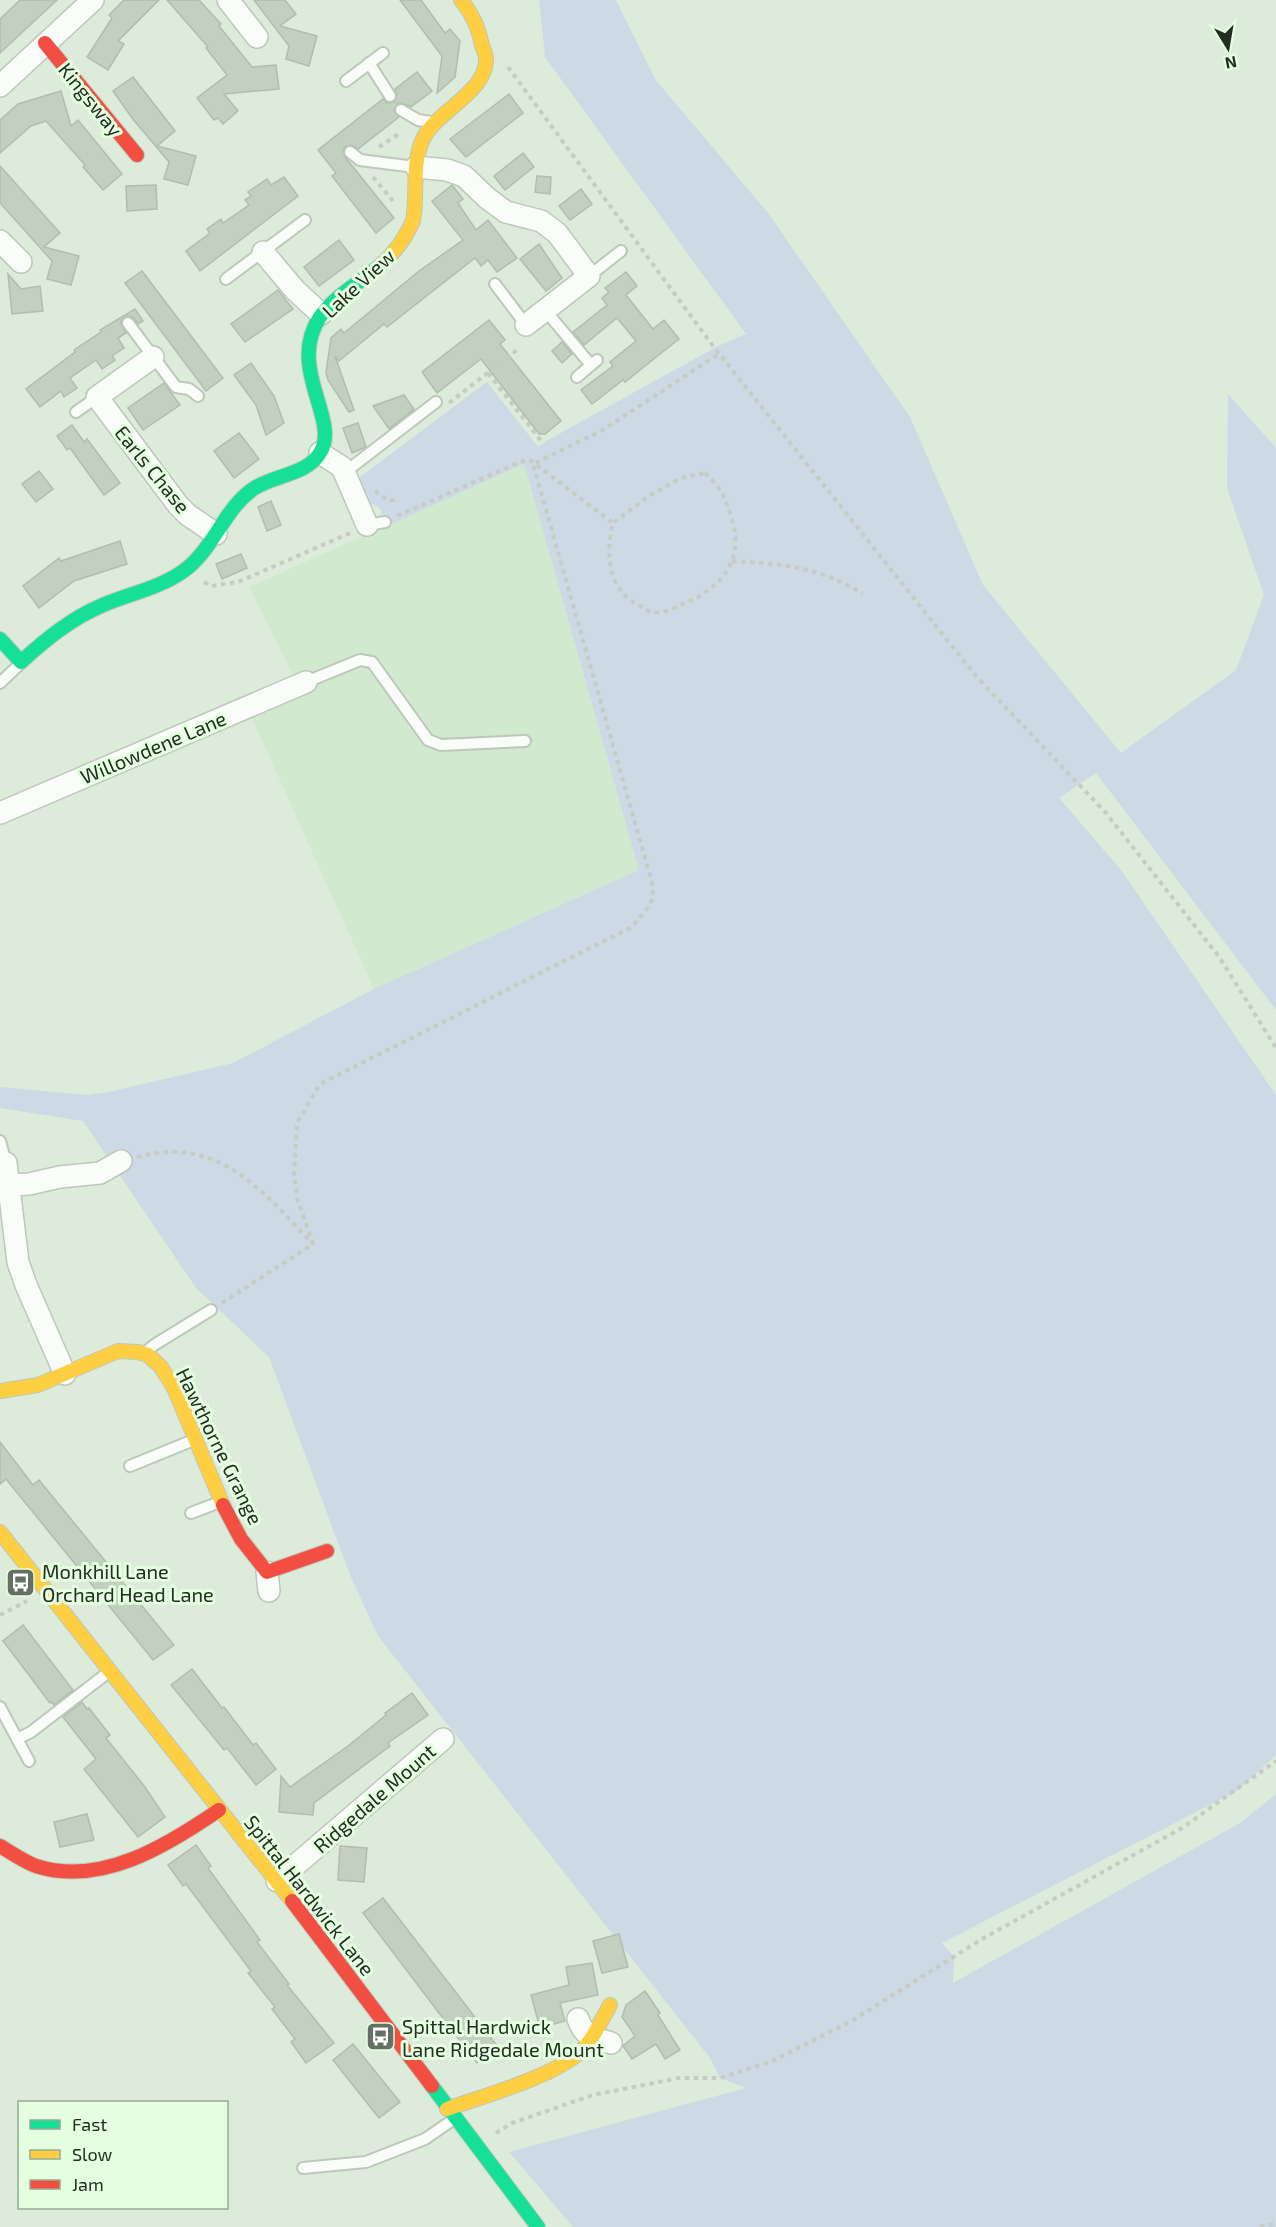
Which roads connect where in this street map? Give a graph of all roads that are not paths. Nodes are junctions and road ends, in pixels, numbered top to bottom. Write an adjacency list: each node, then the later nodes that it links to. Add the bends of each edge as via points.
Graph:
1 (93, 0): 5 (street, Kingsway)
2 (228, 0): 4 (street)
3 (461, 0): 12 (street, Lake View, via 480,26 486,59 470,93)
4 (257, 37)
5 (45, 43): 9 (street, Kingsway); 14 (street, Kingsway)
6 (383, 53): 7 (lane)
7 (369, 63): 8 (lane); 10 (lane)
8 (346, 81)
9 (0, 86)
10 (390, 96)
11 (401, 110): 12 (lane, via 418,120)
12 (432, 122): 15 (street, Lake View, via 421,142)
13 (350, 152): 15 (lane, via 360,160)
14 (137, 155)
15 (416, 167): 21 (street, via 464,176 506,212 541,221 557,232); 25 (street, Lake View, via 409,230 394,251)
16 (305, 220): 19 (lane)
17 (0, 241): 20 (street)
18 (621, 251): 21 (lane)
19 (263, 252): 22 (lane); 25 (street)
20 (21, 262)
21 (589, 276): 24 (street)
22 (226, 279)
23 (495, 284): 27 (lane)
24 (545, 310): 27 (street); 29 (lane, via 594,362)
25 (321, 314): 34 (street, Lake View, via 308,342 311,382 325,437)
26 (128, 323): 28 (lane)
27 (526, 325)
28 (153, 357): 30 (lane, via 176,387 189,389); 31 (street)
29 (577, 377)
30 (198, 396)
31 (97, 397): 33 (lane); 37 (street, Earls Chase, via 178,505)
32 (436, 402): 35 (lane)
33 (76, 412)
34 (321, 453): 35 (street); 37 (street, via 313,462 251,490)
35 (344, 473): 36 (street)
36 (376, 523)
37 (216, 534): 39 (street, via 184,571 89,611 48,637)
38 (0, 639): 39 (street)
39 (21, 662): 41 (lane)
40 (306, 682): 42 (lane, via 360,660 372,662 428,740 441,745); 43 (street, Willowdene Lane)
41 (0, 683)
42 (525, 741)
43 (0, 813)
44 (0, 1141): 46 (lane)
45 (121, 1161): 47 (street, via 100,1173)
46 (6, 1163): 47 (street)
47 (9, 1185): 50 (street, via 18,1262)
48 (211, 1310): 49 (lane)
49 (146, 1354): 50 (street, via 118,1351); 52 (street, Hawthorne Grange, via 156,1360 177,1393)
50 (65, 1374): 51 (street, via 38,1385)
51 (0, 1391)
52 (196, 1439): 53 (lane); 54 (street, Hawthorne Grange)
53 (130, 1466)
54 (220, 1502): 55 (lane); 57 (street, Hawthorne Grange, via 268,1582)
55 (191, 1513)
56 (0, 1532): 58 (street, Spittal Hardwick Lane)
57 (327, 1551)
58 (110, 1671): 61 (lane); 63 (street, Spittal Hardwick Lane)
59 (0, 1707): 61 (lane)
60 (443, 1738): 65 (street, Ridgedale Mount)
61 (17, 1739): 62 (lane)
62 (29, 1761)
63 (219, 1810): 64 (street, via 154,1850 111,1865 73,1872 37,1866); 65 (street, Spittal Hardwick Lane)
64 (0, 1846)
65 (277, 1881): 70 (street, Spittal Hardwick Lane)
66 (610, 2005): 68 (street)
67 (578, 2019): 68 (street, via 582,2031)
68 (590, 2036): 69 (street); 70 (street, via 579,2053 567,2061)
69 (611, 2043)
70 (451, 2114): 71 (lane, via 425,2139 366,2162); 72 (street, Spittal Hardwick Lane)
71 (303, 2168)
72 (538, 2227)

